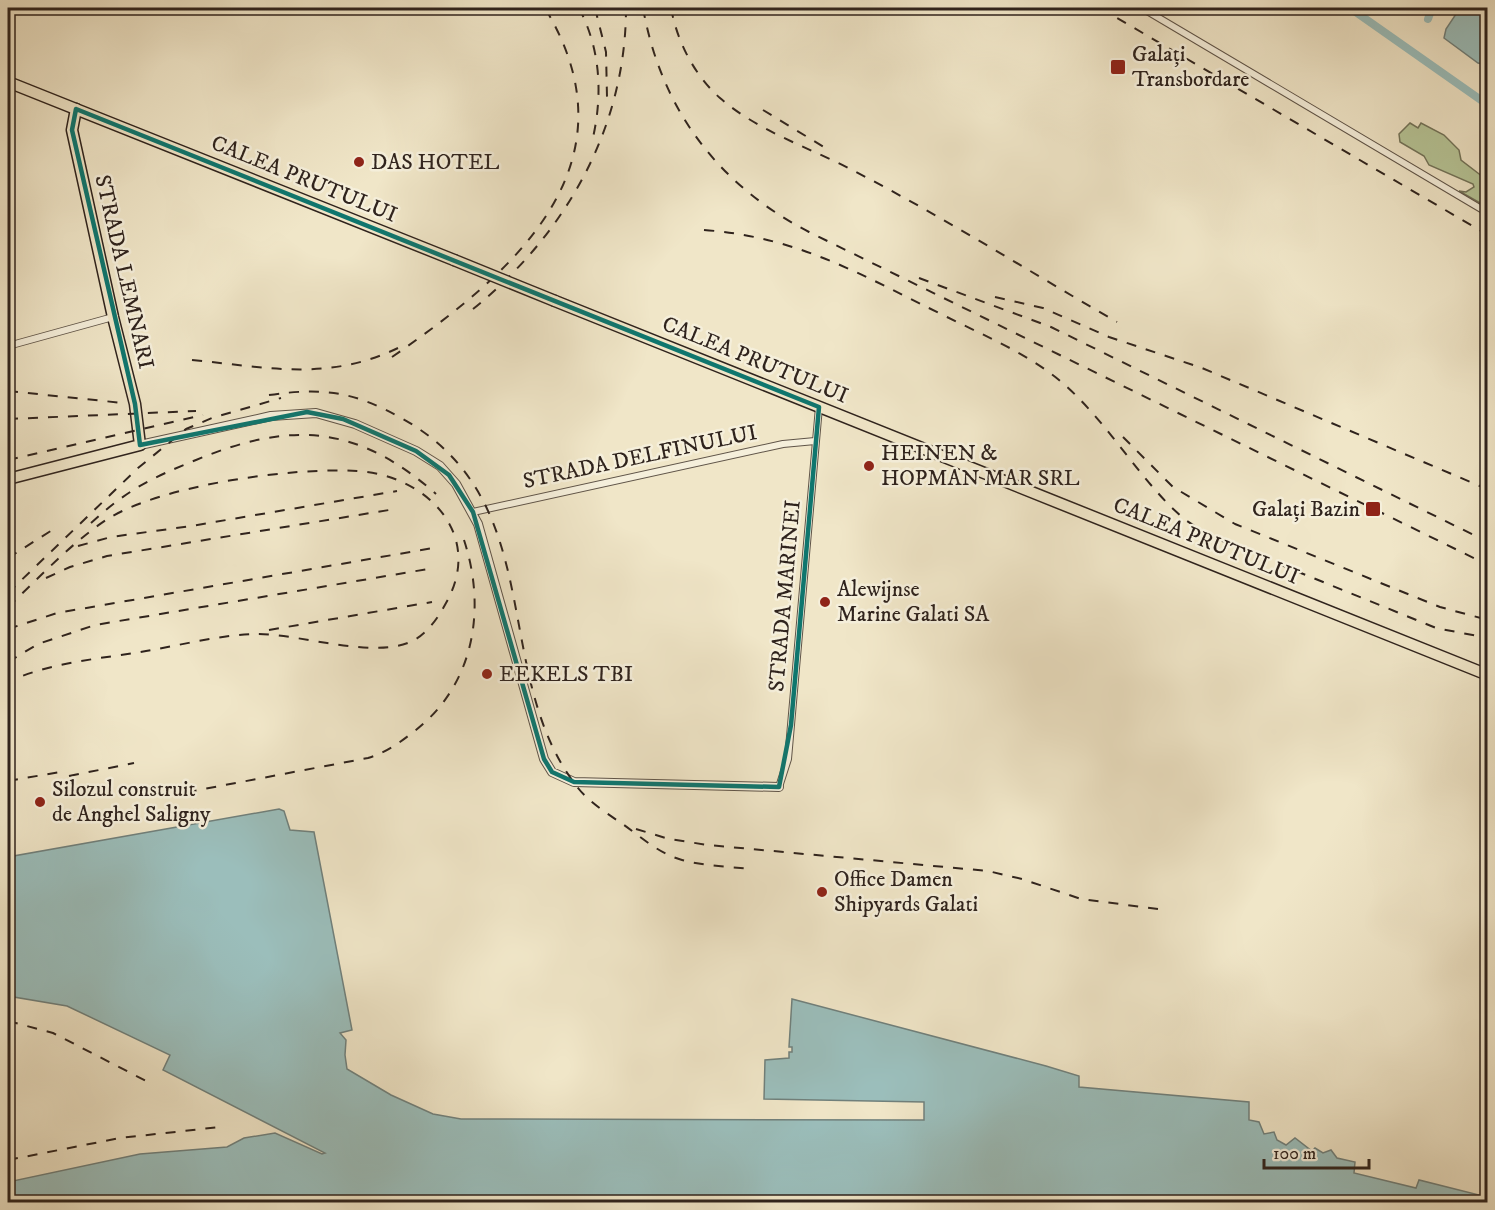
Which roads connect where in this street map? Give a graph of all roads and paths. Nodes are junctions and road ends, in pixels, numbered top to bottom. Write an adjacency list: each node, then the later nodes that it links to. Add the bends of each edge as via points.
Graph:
1 (1142, 8): 4 (street)
2 (8, 82): 3 (main road, CALEA PRUTULUI)
3 (76, 109): 5 (main road, STRADA LEMNARI, via 72,130); 7 (main road, CALEA PRUTULUI, bridge)
4 (1488, 213)
5 (113, 317): 6 (street); 9 (main road, STRADA LEMNARI, via 135,404)
6 (8, 346)
7 (819, 407): 8 (street, STRADA MARINEI); 12 (main road, CALEA PRUTULUI)
8 (815, 441): 11 (street, STRADA DELFINULUI, via 783,444); 13 (street, STRADA MARINEI, via 788,759)
9 (140, 445): 10 (main road); 11 (street, via 271,416 297,412 325,414 356,424 427,458 449,475)
10 (8, 478)
11 (473, 512): 13 (street, via 544,759 558,775 574,782 592,783)
12 (1488, 675)
13 (779, 787)

